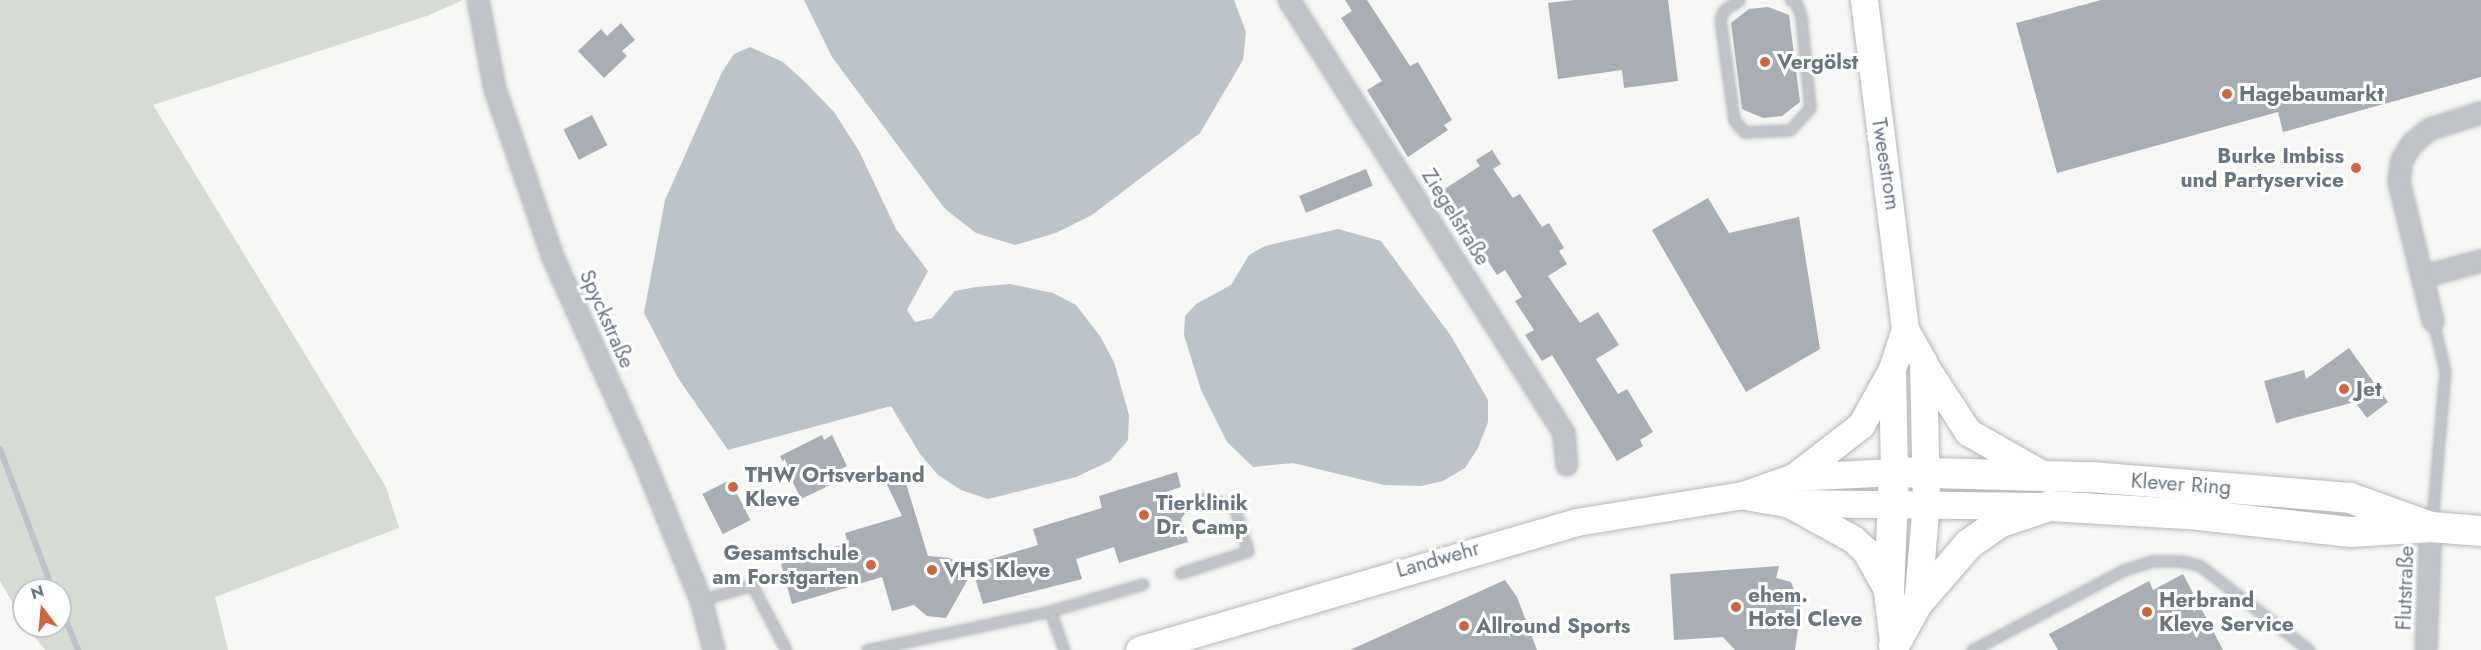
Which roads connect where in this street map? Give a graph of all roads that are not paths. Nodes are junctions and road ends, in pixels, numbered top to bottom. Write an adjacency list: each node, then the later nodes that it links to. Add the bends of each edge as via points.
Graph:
1 (478, 0): 29 (street, Spyckstraße, via 495,89 552,255)
2 (1289, 0): 13 (street, Ziegelstraße, via 1564,433)
3 (1739, 0): 4 (lane, via 1724,10 1720,19 1734,120 1744,132 1790,130 1810,108 1801,16 1796,2)
4 (1790, 0)
5 (1864, 0): 10 (main road, Tweestrom)
6 (2481, 113): 8 (street, via 2430,129 2412,144 2402,160 2399,181)
7 (2481, 261): 8 (street)
8 (2422, 277): 9 (street)
9 (2433, 321): 24 (lane, via 2445,371)
10 (1905, 328): 11 (main road, Tweestrom); 12 (main road, Tweestrom)
11 (1923, 362): 15 (main road, Tweestrom); 16 (main road, via 1968,432)
12 (1892, 369): 14 (main road, Tweestrom); 17 (main road, via 1861,425)
13 (1567, 465)
14 (1894, 472): 15 (main road, Klever Ring); 17 (main road, Landwehr); 20 (main road, Klever Ring)
15 (1926, 472): 16 (main road, Klever Ring); 21 (main road, Klever Ring)
16 (2042, 474): 24 (main road, Klever Ring, via 2350,498)
17 (1794, 477): 18 (main road, Landwehr)
18 (1743, 495): 22 (main road, Landwehr); 38 (main road, Landwehr, via 1643,509 1504,540)
19 (1203, 498): 26 (lane, via 1234,506 1248,551)
20 (1893, 501): 21 (main road, Klever Ring); 22 (main road, Landwehr); 28 (main road, Klever Ring)
21 (1926, 502): 23 (main road, Klever Ring); 30 (main road, Klever Ring)
22 (1787, 503): 28 (main road, via 1853,539 1865,550)
23 (2049, 506): 24 (main road, Klever Ring, via 2199,515 2351,532); 30 (main road, Klever Ring, via 2001,522 1969,544)
24 (2431, 527): 25 (main road, Klever Ring); 41 (street, Flutstraße)
25 (2481, 531)
26 (1180, 573)
27 (1143, 584): 31 (lane)
28 (1889, 592): 32 (main road, Klever Ring)
29 (701, 600): 34 (street, Spyckstraße); 35 (lane, via 752,585)
30 (1917, 604): 32 (main road, Klever Ring)
31 (1050, 611): 36 (lane); 37 (lane)
32 (1894, 646)
33 (2307, 647): 39 (lane, via 2199,565 2151,561 2124,570); 40 (lane)
34 (714, 650)
35 (786, 650)
36 (867, 650)
37 (1064, 650)
38 (1139, 650)
39 (1972, 650)
40 (2295, 650)
41 (2427, 650)

